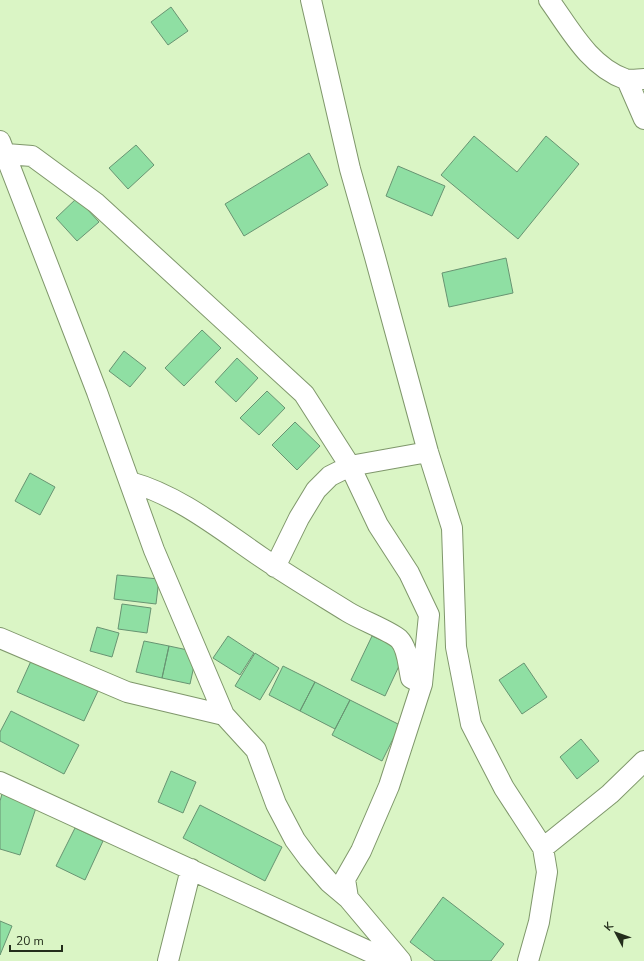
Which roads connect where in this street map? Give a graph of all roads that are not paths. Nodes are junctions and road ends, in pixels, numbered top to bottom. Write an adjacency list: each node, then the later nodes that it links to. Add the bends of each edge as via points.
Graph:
1 (311, 0): 6 (street, via 350,169)
2 (549, 0): 3 (street, via 588,55 608,70)
3 (635, 79): 4 (street)
4 (644, 119)
5 (3, 148): 7 (street, via 32,156 96,203 304,394); 8 (street)
6 (428, 452): 7 (street); 15 (street, via 452,528 456,647 471,724 504,788)
7 (350, 466): 9 (street, via 330,476 316,490); 11 (street, via 378,526 410,573 429,615)
8 (130, 482): 9 (street, via 152,488 204,518); 12 (street, via 154,550)
9 (275, 567): 11 (street, via 358,618 398,638 406,647 406,661 411,678)
10 (0, 638): 12 (street, via 127,692)
11 (422, 684): 17 (street, via 389,786 361,851 345,880)
12 (224, 715): 17 (street, via 256,750 276,804 295,840 330,882)
13 (644, 761): 15 (street, via 610,794)
14 (0, 782): 16 (street)
15 (543, 848): 21 (street, via 547,872 539,922)
16 (191, 869): 18 (street); 19 (street)
17 (348, 898): 20 (street)
18 (168, 961)
19 (390, 961)
20 (401, 961)
21 (528, 961)

